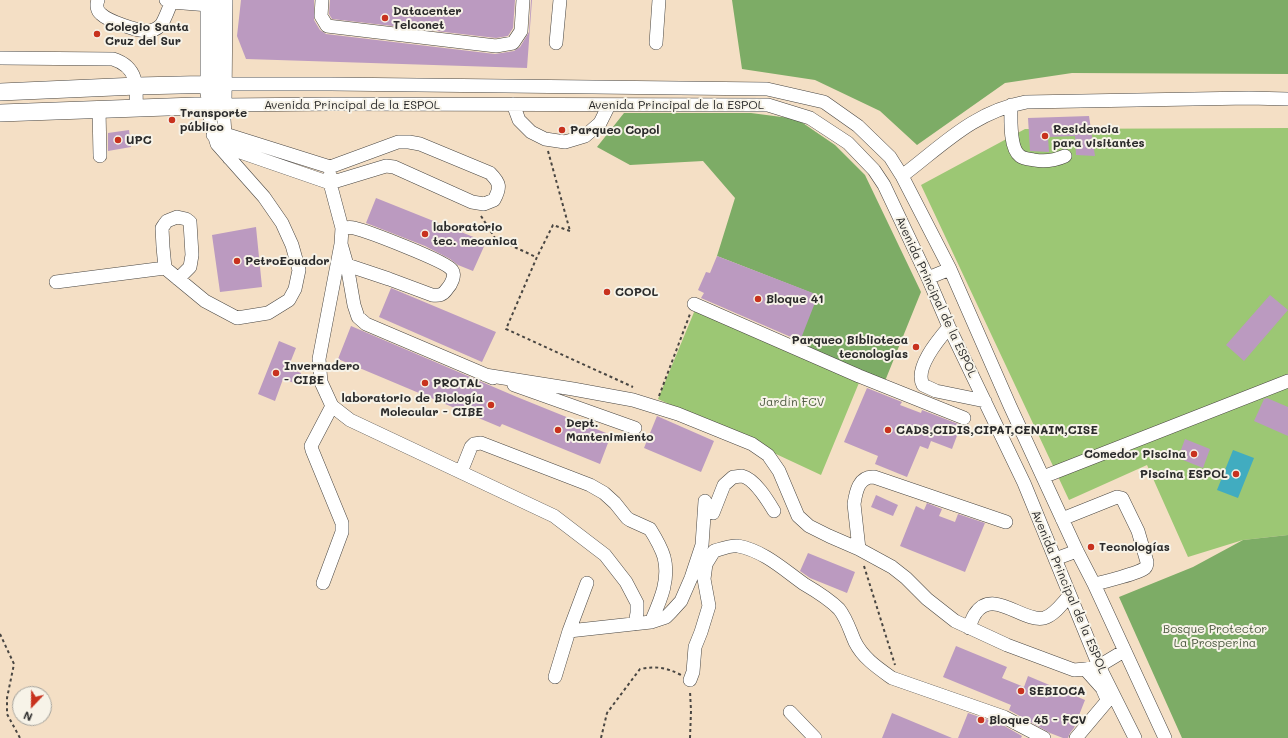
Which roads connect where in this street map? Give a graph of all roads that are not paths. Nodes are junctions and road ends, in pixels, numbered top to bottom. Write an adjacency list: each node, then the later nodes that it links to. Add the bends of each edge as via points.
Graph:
1 (98, 0): 6 (street, via 96,4 99,13 104,17 146,31 154,30 161,25)
2 (322, 0): 3 (street, via 321,16 327,26 496,46 513,43 521,31)
3 (523, 0)
4 (560, 0): 8 (street)
5 (659, 0): 9 (street)
6 (170, 1): 7 (street)
7 (214, 2): 11 (main road)
8 (556, 43)
9 (656, 43)
10 (0, 58): 12 (street, via 113,60 127,66)
11 (216, 84): 12 (main road, Avenida Principal de la ESPOL); 18 (main road); 25 (street, Avenida Principal de la ESPOL, via 766,89 824,102 858,126)
12 (137, 86): 13 (main road, Avenida Principal de la ESPOL); 19 (street)
13 (0, 92)
14 (1288, 99): 17 (street, via 1026,102)
15 (513, 104): 16 (street, Avenida Principal de la ESPOL); 16 (street, via 519,120 531,132 545,139 565,142 585,136 600,123); 18 (street, Avenida Principal de la ESPOL)
16 (609, 105): 27 (street, Avenida Principal de la ESPOL, via 768,105 810,118 848,142)
17 (1011, 105): 24 (street, via 1011,126 1018,155 1038,161 1057,160); 28 (street, via 974,120)
18 (216, 106): 19 (main road, Avenida Principal de la ESPOL); 22 (street)
19 (136, 108): 20 (main road, Avenida Principal de la ESPOL)
20 (99, 109): 21 (main road, Avenida Principal de la ESPOL); 23 (street)
21 (0, 113)
22 (222, 144): 26 (street); 29 (street); 36 (street, via 282,223 299,270 295,289 289,300 268,313 237,318 205,300)
23 (100, 156)
24 (1065, 156)
25 (890, 157): 27 (street); 28 (street, Avenida Principal de la ESPOL)
26 (330, 167): 29 (street); 29 (street, via 398,142 409,142 420,144 490,173 497,180 499,190 494,200 484,204 472,202 394,167 386,166)
27 (874, 170): 35 (street, Avenida Principal de la ESPOL, via 884,184)
28 (902, 176): 34 (street, Avenida Principal de la ESPOL)
29 (330, 183): 30 (street)
30 (342, 228): 31 (street); 32 (street, via 353,228 383,238 442,262 452,269 454,274 450,286 444,294 438,296)
31 (341, 244): 32 (street); 43 (street, via 318,359 321,382)
32 (347, 266): 40 (street, via 354,305 358,317 366,324)
33 (165, 268): 36 (street); 36 (street, via 162,228 167,221 177,217 186,219 190,222 192,255 190,267); 37 (street)
34 (950, 269): 35 (street); 44 (street, Avenida Principal de la ESPOL)
35 (928, 278): 39 (street, Avenida Principal de la ESPOL)
36 (178, 279)
37 (56, 282)
38 (694, 304): 46 (street, via 859,376)
39 (949, 327): 42 (street, Avenida Principal de la ESPOL); 42 (street, via 930,351 923,365 920,380 923,385 936,390)
40 (485, 375): 47 (street); 55 (street, via 633,400 678,414 752,444 768,455 779,470 798,516 816,530)
41 (1288, 381): 49 (street)
42 (985, 401): 45 (street, Avenida Principal de la ESPOL)
43 (332, 406): 48 (street, via 350,420); 58 (street, via 311,446 342,523 342,532)
44 (1010, 406): 45 (street); 49 (street, Avenida Principal de la ESPOL)
45 (993, 417): 57 (street, Avenida Principal de la ESPOL, via 1024,483)
46 (964, 418)
47 (635, 428)
48 (461, 472): 62 (street, via 471,447 481,443 590,485 604,493 630,520 650,529 664,556 666,574 665,588); 63 (street, via 554,516 605,554 626,582 637,603)
49 (1043, 477): 53 (street, Avenida Principal de la ESPOL)
50 (705, 501): 62 (street, via 702,545 681,601 666,616)
51 (774, 511): 52 (street, via 766,497 743,476 732,477 724,485)
52 (713, 513)
53 (1062, 519): 56 (street, Avenida Principal de la ESPOL); 60 (street, via 1117,497 1122,498 1138,531 1147,564 1143,569)
54 (1006, 522): 55 (street, via 868,477 862,480 854,504)
55 (859, 549): 64 (street, via 892,567 940,610)
56 (1077, 551): 57 (street); 60 (street, Avenida Principal de la ESPOL)
57 (1055, 559): 61 (street, Avenida Principal de la ESPOL)
58 (323, 583)
59 (587, 583): 65 (street)
60 (1094, 584): 66 (street, Avenida Principal de la ESPOL)
61 (1070, 595): 64 (street, via 1044,618 1032,618 1006,606 993,604 982,607 975,614); 67 (street, Avenida Principal de la ESPOL)
62 (651, 622): 63 (street)
63 (635, 624): 65 (street)
64 (969, 628): 68 (street, via 1074,670)
65 (569, 631): 69 (street)
66 (1124, 651): 67 (street); 78 (street, Avenida Principal de la ESPOL)
67 (1099, 666): 68 (street); 71 (street, Avenida Principal de la ESPOL)
68 (1085, 670): 71 (street)
69 (555, 677)
70 (690, 680): 74 (street, via 695,647 709,606 704,579 706,564 714,551 736,546 767,556 839,609 855,643 865,657 892,678 1004,717)
71 (1110, 697): 75 (street); 76 (street); 77 (street, Avenida Principal de la ESPOL)
72 (790, 712): 73 (street)
73 (815, 738)
74 (1044, 738)
75 (1076, 738)
76 (1127, 738)
77 (1135, 738)
78 (1165, 738)

